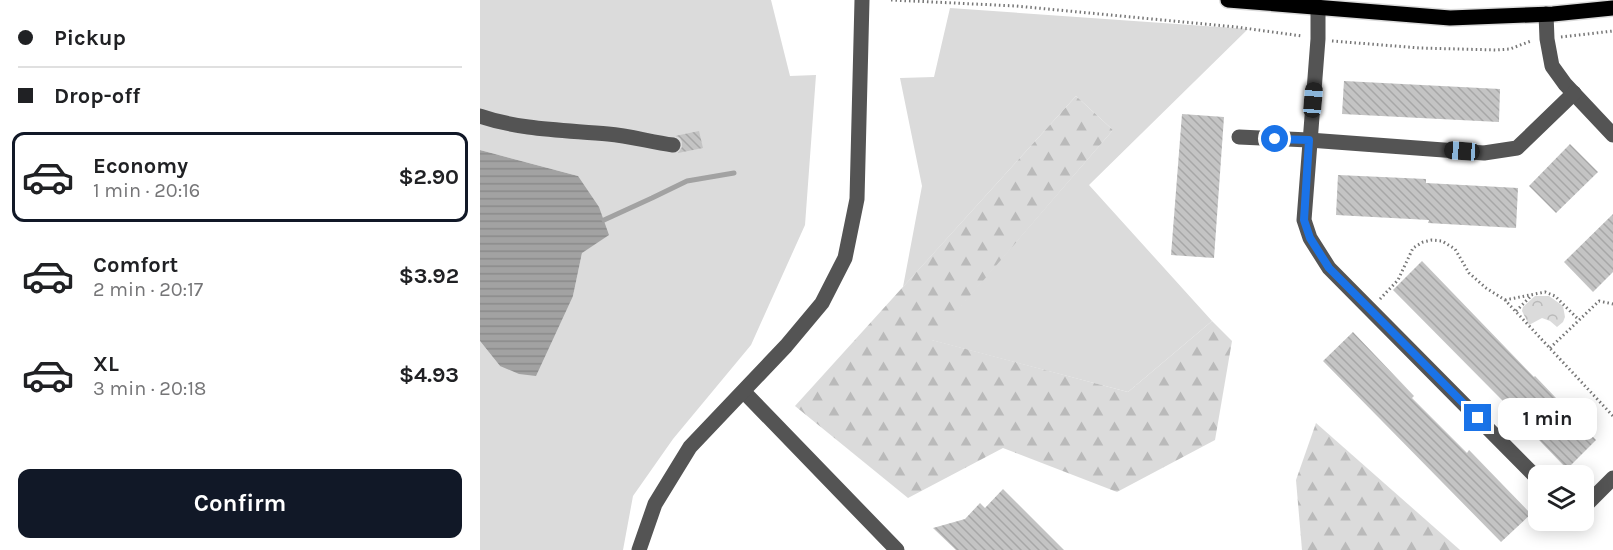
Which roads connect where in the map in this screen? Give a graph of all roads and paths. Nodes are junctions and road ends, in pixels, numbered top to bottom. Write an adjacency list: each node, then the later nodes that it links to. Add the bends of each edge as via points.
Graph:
1 (862, 0): 26 (lane, via 857,199 845,258 822,303)
2 (891, 0): 3 (path)
3 (896, 0): 9 (path, via 1016,6)
4 (1228, 0): 5 (main road)
5 (1318, 7): 7 (main road, via 1450,18); 17 (lane)
6 (1613, 8): 7 (main road)
7 (1546, 14): 13 (lane, via 1552,66)
8 (1613, 31): 10 (path)
9 (1307, 37)
10 (1560, 37)
11 (1532, 41): 12 (path, via 1496,50)
12 (1334, 42)
13 (1574, 93): 15 (lane); 17 (lane, via 1517,148 1504,151 1484,153)
14 (480, 116): 18 (lane)
15 (1613, 135)
16 (1239, 137): 17 (lane)
17 (1309, 140): 22 (lane, via 1304,220 1310,238 1329,268)
18 (673, 145)
19 (1533, 294): 20 (path); 23 (path); 24 (path, via 1545,292 1556,296)
20 (1505, 300): 22 (path, via 1469,273 1455,249 1432,240 1413,248 1398,280); 23 (path)
21 (1613, 304): 24 (path, via 1599,301)
22 (1370, 309): 28 (lane)
23 (1516, 311): 25 (path)
24 (1579, 320): 25 (path)
25 (1550, 348): 27 (path)
26 (744, 392): 31 (lane, via 690,447 655,504); 32 (lane)
27 (1613, 416)
28 (1528, 469)
29 (1613, 478): 30 (lane)
30 (1594, 497)
31 (639, 550)
32 (897, 550)

